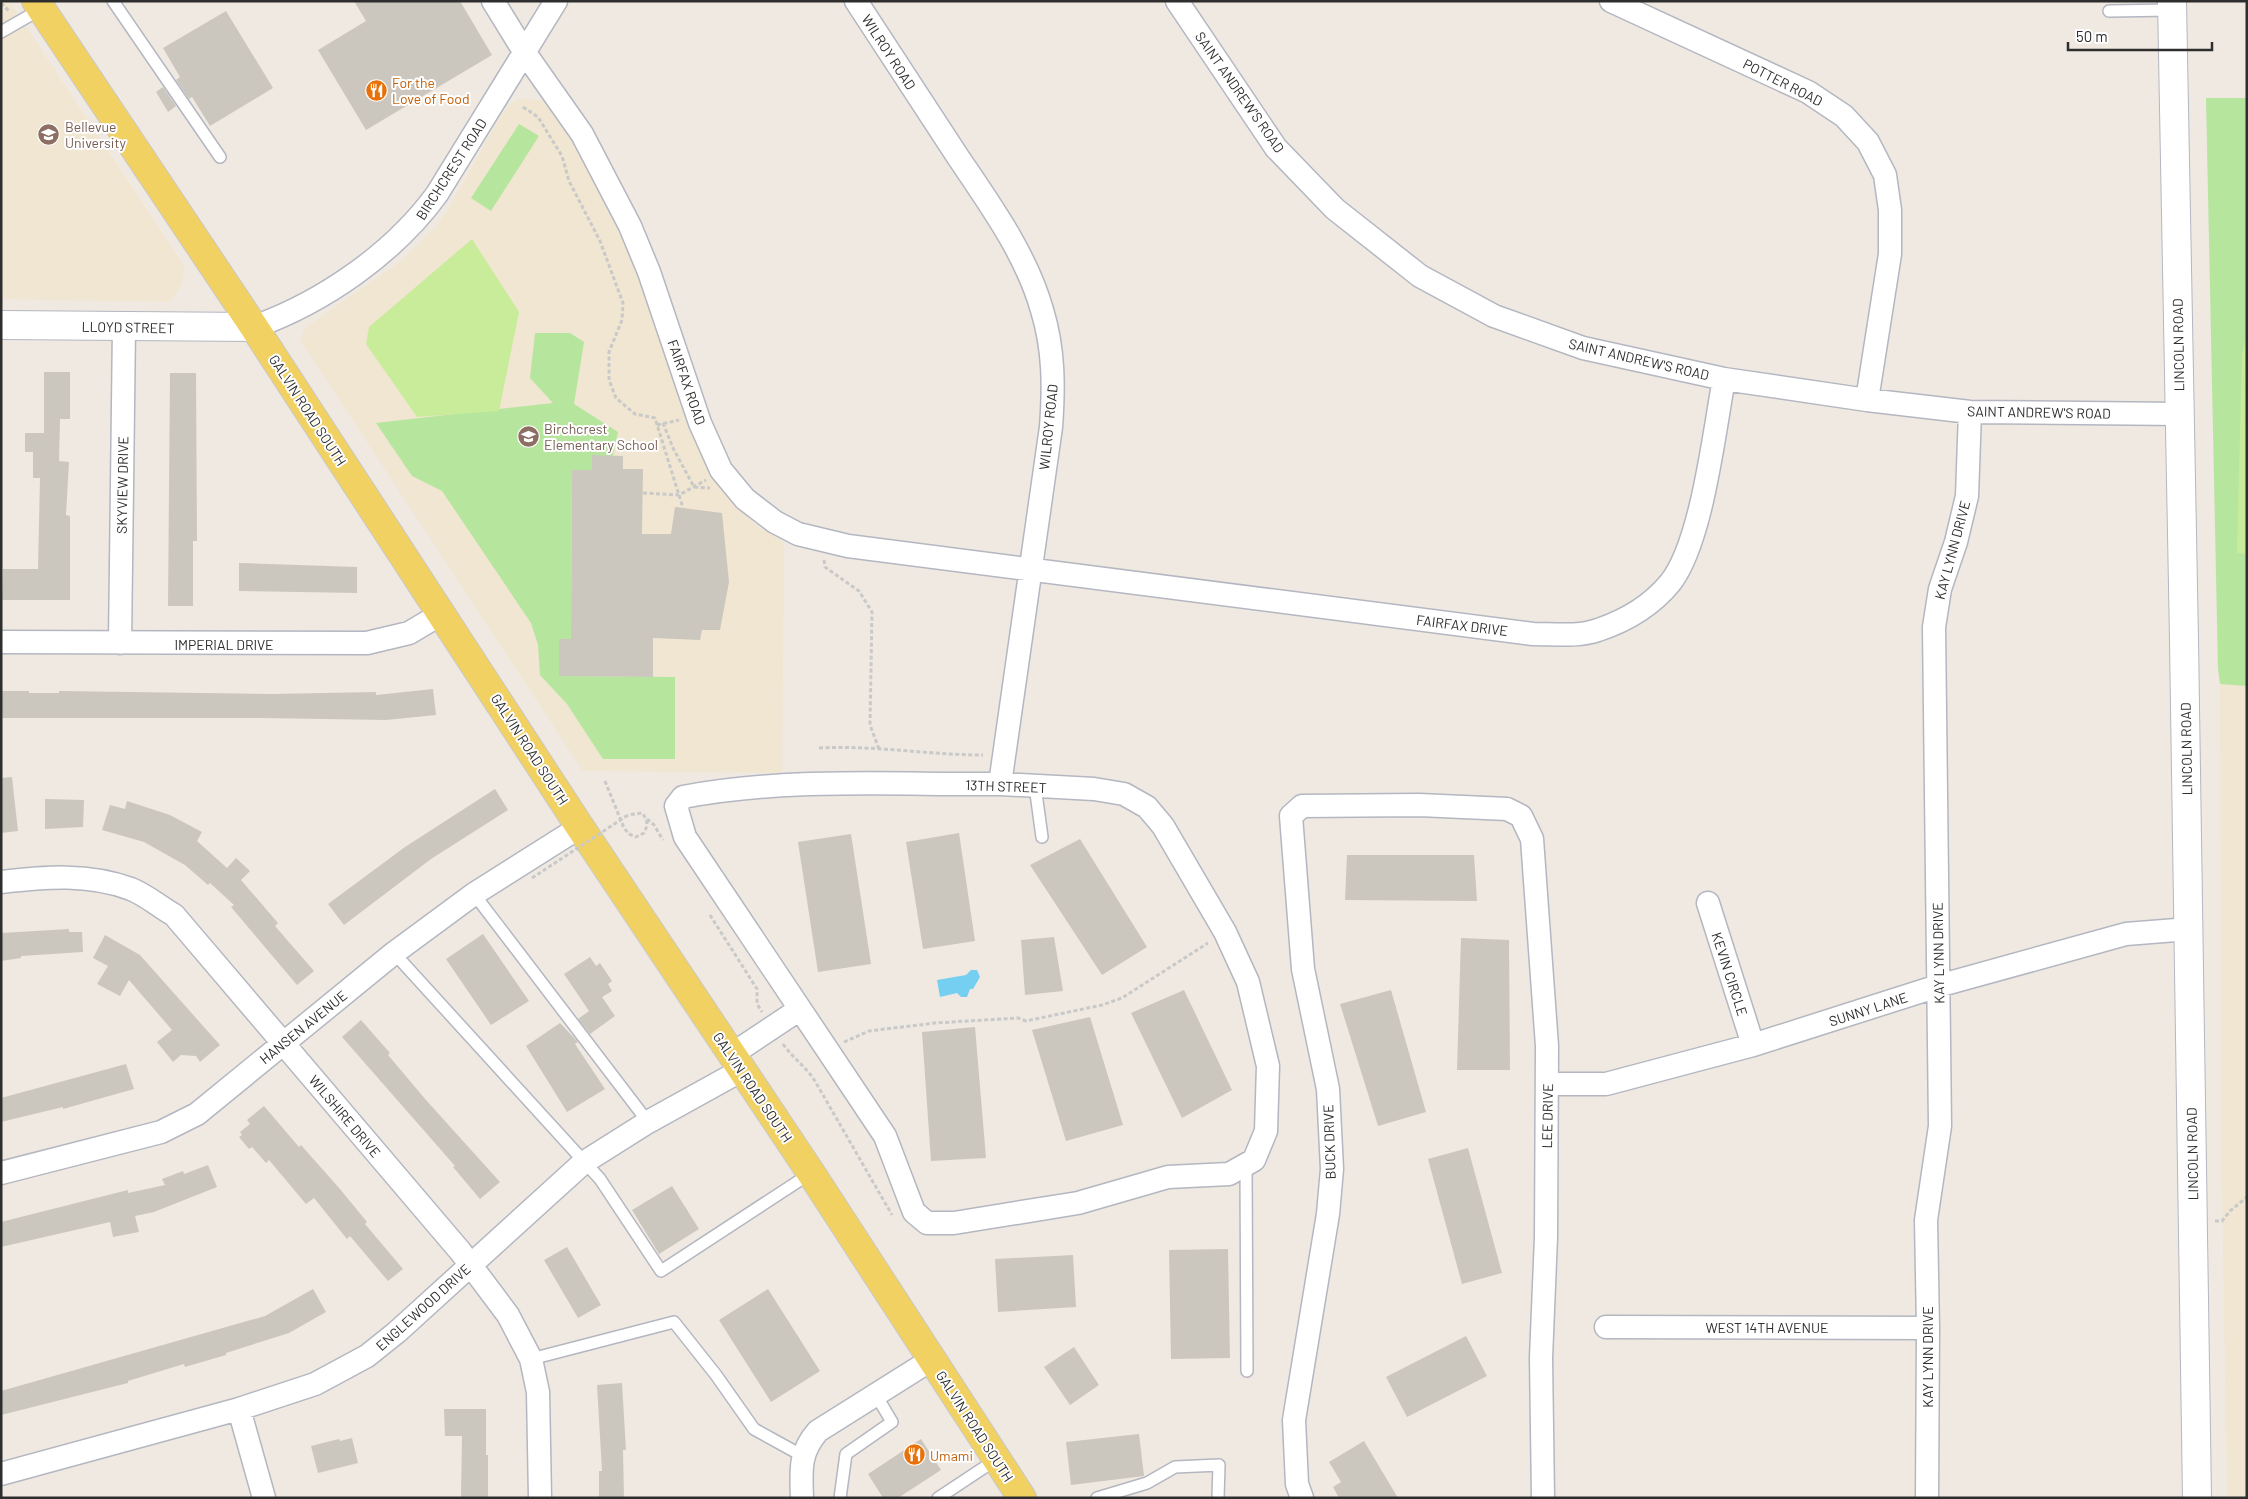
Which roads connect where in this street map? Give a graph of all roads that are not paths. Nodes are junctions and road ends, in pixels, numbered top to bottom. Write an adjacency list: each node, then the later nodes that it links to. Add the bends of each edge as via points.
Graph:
1 (113, 1): 12 (lane)
2 (493, 1): 11 (street, FAIRFAX ROAD)
3 (556, 1): 11 (street, BIRCHCREST ROAD)
4 (856, 1): 20 (street, WILROY ROAD, via 1000,221 1024,264 1043,312 1051,351 1053,399)
5 (1177, 1): 16 (street, SAINT ANDREW'S ROAD, via 1276,148 1335,209 1420,276 1494,316 1583,348)
6 (1611, 1): 17 (street, POTTER ROAD, via 1808,92 1844,116 1868,142 1885,175 1890,210 1890,254)
7 (38, 5): 10 (lane); 15 (main road, GALVIN ROAD SOUTH)
8 (2172, 6): 9 (lane); 19 (main road, LINCOLN ROAD)
9 (2109, 11)
10 (1, 32)
11 (525, 53): 15 (street, BIRCHCREST ROAD, via 437,194 415,223 385,251 319,296 284,316); 20 (street, FAIRFAX ROAD, via 582,134 630,226 650,272 700,423 721,470 733,486 758,510 798,534 848,546)
12 (220, 157)
13 (1, 325): 14 (main road, LLOYD STREET)
14 (124, 327): 15 (main road, LLOYD STREET); 23 (street, SKYVIEW DRIVE)
15 (254, 327): 21 (main road, GALVIN ROAD SOUTH)
16 (1724, 379): 17 (street, SAINT ANDREW'S ROAD); 20 (street, FAIRFAX DRIVE, via 1689,548 1670,583 1638,612 1596,631 1533,634)
17 (1867, 400): 18 (street, SAINT ANDREW'S ROAD)
18 (1970, 412): 19 (street, SAINT ANDREW'S ROAD); 34 (street, KAY LYNN DRIVE, via 1967,496 1940,589 1934,628)
19 (2180, 414): 32 (main road, LINCOLN ROAD)
20 (1030, 570): 24 (street, WILROY ROAD)
21 (441, 614): 23 (street, IMPERIAL DRIVE, via 410,633 367,643); 27 (main road, GALVIN ROAD SOUTH)
22 (1, 642): 23 (street, IMPERIAL DRIVE)
23 (120, 643)
24 (1000, 784): 25 (street, 13TH STREET); 35 (street, 13TH STREET, via 819,785 725,789 683,797 676,806 685,837)
25 (1035, 786): 28 (lane); 42 (street, 13TH STREET, via 1124,794 1147,807 1171,840 1225,932 1248,982 1268,1066 1266,1131 1254,1160)
26 (1291, 816): 39 (street, LEE DRIVE, via 1302,806 1444,806 1507,809 1521,816 1532,839); 64 (street, BUCK DRIVE, via 1303,969 1328,1089 1332,1169 1328,1214 1294,1420 1297,1484)
27 (580, 826): 30 (street, HANSEN AVENUE); 38 (main road, GALVIN ROAD SOUTH)
28 (1042, 837)
29 (1, 882): 36 (street, WILSHIRE DRIVE, via 52,876 91,878 132,889 174,915)
30 (474, 894): 33 (street, HANSEN AVENUE); 40 (lane)
31 (1708, 903): 37 (street, KEVIN CIRCLE)
32 (2189, 929): 34 (street, SUNNY LANE, via 2126,934); 67 (main road, LINCOLN ROAD)
33 (394, 953): 36 (street, HANSEN AVENUE); 41 (lane, via 533,1103)
34 (1938, 986): 37 (street, SUNNY LANE); 47 (street, KAY LYNN DRIVE, via 1940,1126 1926,1220)
35 (800, 1009): 38 (street, ENGLEWOOD DRIVE); 42 (street, via 885,1136 914,1212 927,1223 954,1223 1078,1203 1168,1177 1229,1174)
36 (283, 1042): 44 (street, HANSEN AVENUE, via 197,1114 161,1132); 45 (street, WILSHIRE DRIVE)
37 (1753, 1045): 39 (street, SUNNY LANE, via 1606,1084)
38 (737, 1062): 40 (street, ENGLEWOOD DRIVE); 43 (main road, GALVIN ROAD SOUTH)
39 (1548, 1084): 65 (street, LEE DRIVE, via 1541,1358)
40 (648, 1122): 41 (street, ENGLEWOOD DRIVE)
41 (583, 1163): 43 (lane, via 600,1179 660,1272); 45 (street, ENGLEWOOD DRIVE)
42 (1246, 1165): 50 (lane)
43 (811, 1173): 49 (main road, GALVIN ROAD SOUTH)
44 (1, 1174)
45 (471, 1264): 48 (street, WILSHIRE DRIVE, via 508,1315); 52 (street, ENGLEWOOD DRIVE, via 367,1356 315,1384)
46 (1606, 1327): 47 (street, WEST 14TH AVENUE)
47 (1928, 1328): 66 (street, KAY LYNN DRIVE)
48 (531, 1359): 53 (lane, via 674,1322 754,1429); 57 (street, WILSHIRE DRIVE, via 540,1411)
49 (931, 1360): 51 (street); 54 (main road, GALVIN ROAD SOUTH)
50 (1247, 1372)
51 (876, 1395): 53 (street, via 818,1431 808,1442); 59 (lane, via 892,1422 846,1454)
52 (239, 1409): 55 (street, ENGLEWOOD DRIVE); 56 (street)
53 (803, 1456): 58 (street)
54 (997, 1459): 60 (lane); 61 (main road, GALVIN ROAD SOUTH)
55 (1, 1474)
56 (264, 1498)
57 (540, 1498)
58 (802, 1498)
59 (840, 1498)
60 (938, 1498)
61 (1022, 1498)
62 (1097, 1498): 63 (lane, via 1147,1483 1174,1467 1219,1465)
63 (1218, 1498)
64 (1302, 1498)
65 (1543, 1498)
66 (1926, 1498)
67 (2196, 1498)

